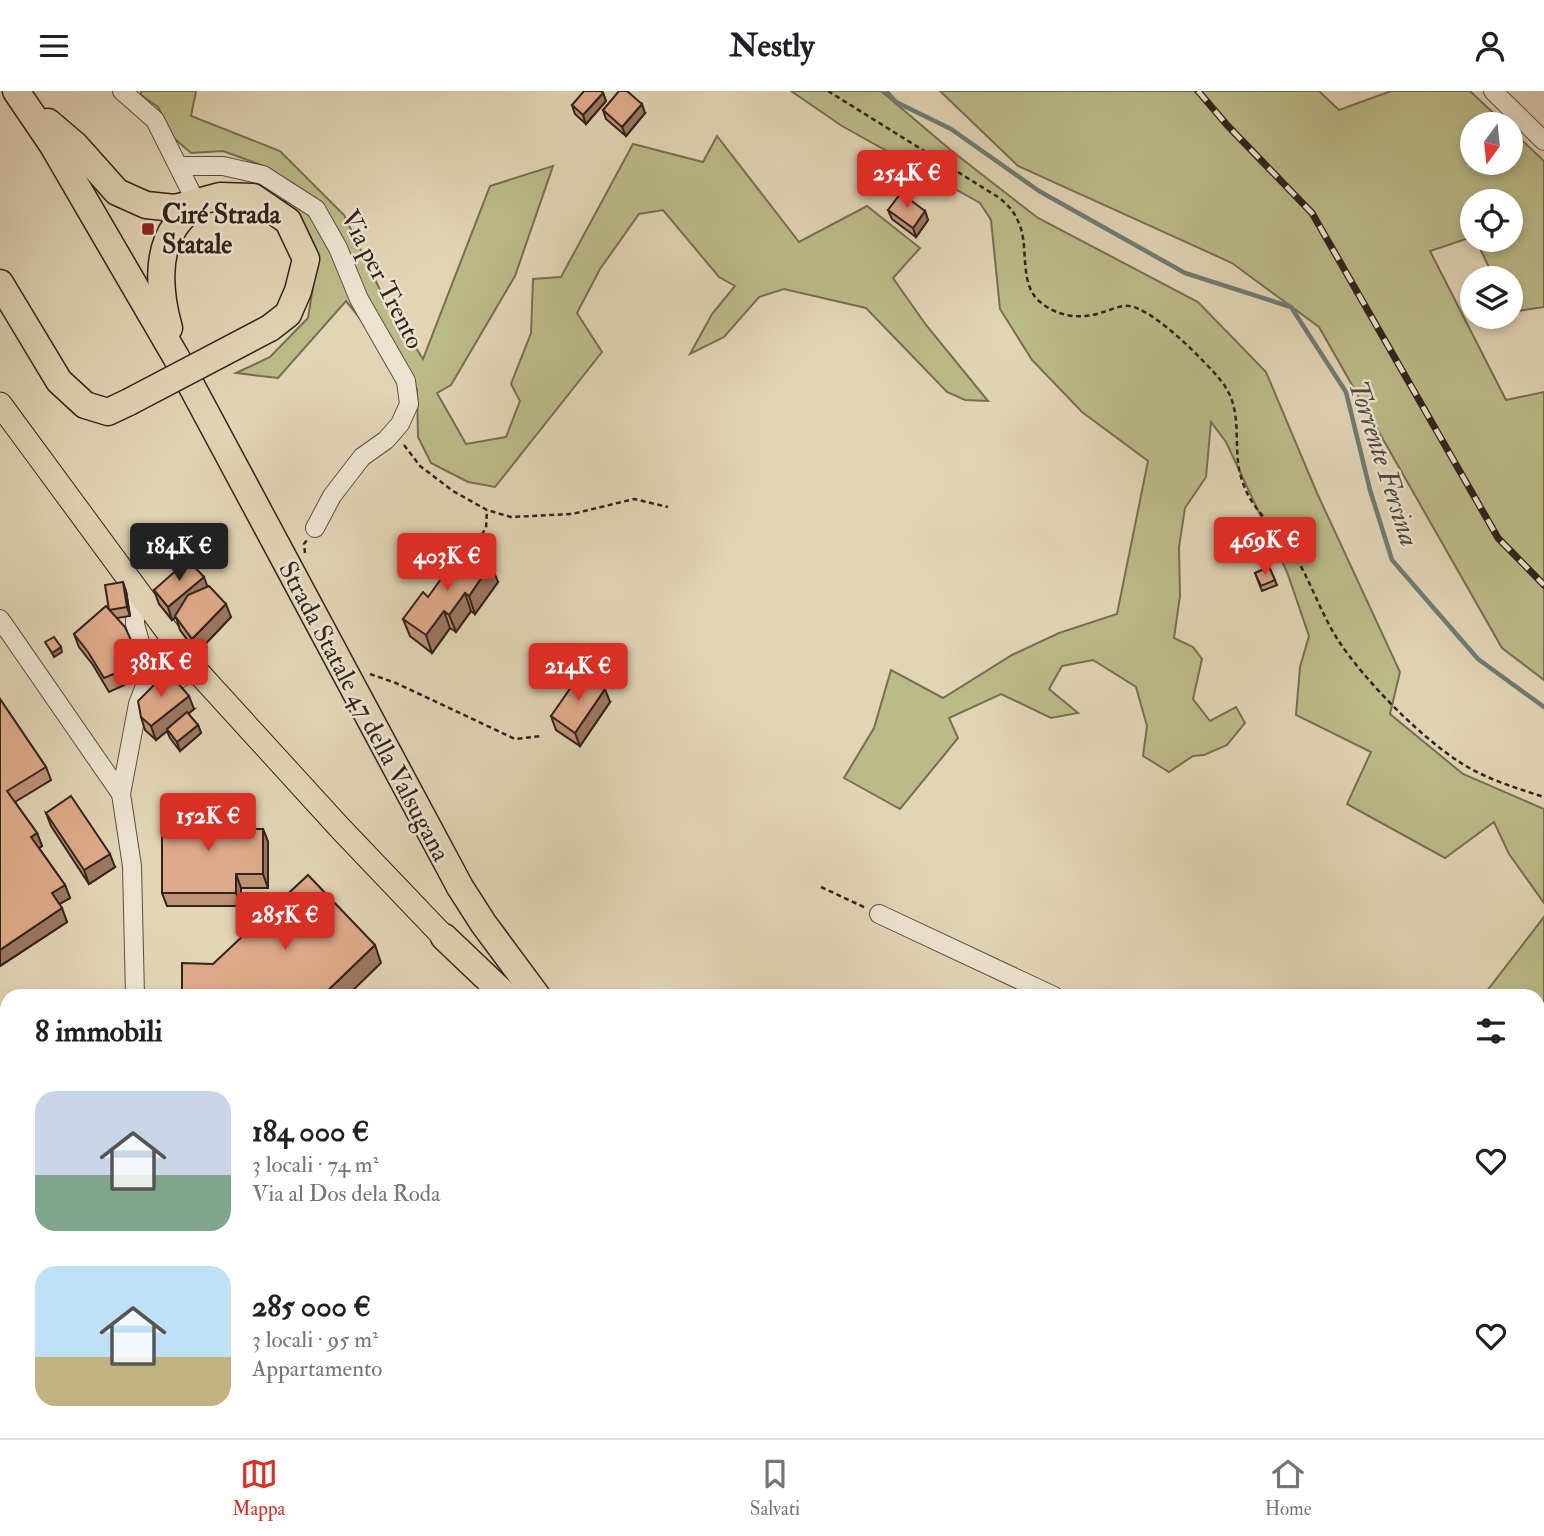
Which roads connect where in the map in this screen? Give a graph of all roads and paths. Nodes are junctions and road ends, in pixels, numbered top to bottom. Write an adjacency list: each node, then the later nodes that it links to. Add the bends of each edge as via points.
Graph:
1 (122, 91): 6 (street, via 155,120)
2 (828, 91): 24 (path, via 1012,209 1022,230 1030,287 1051,310 1087,317 1130,306 1147,313 1201,358 1233,398 1241,477 1253,505 1290,547 1340,643 1393,705 1461,764)
3 (1493, 91): 5 (street)
4 (15, 94): 7 (highway, via 75,145 117,192 146,205 175,208); 9 (highway, Strada Statale 47 della Valsugana, via 52,144); 30 (highway, Strada Statale 47 della Valsugana, via 197,417 446,890)
5 (1544, 141)
6 (180, 166): 7 (street); 11 (street, Via per Trento, via 222,166 263,175 316,209 359,299 406,381 409,404)
7 (199, 203): 8 (highway, bridge, via 220,196 253,197 288,221 306,260 288,314 270,328 108,412 85,405 59,381); 9 (highway, via 174,227 163,255 162,304)
8 (0, 283)
9 (176, 357): 31 (highway, Strada Statale 47 della Valsugana, via 460,887)
10 (0, 404): 17 (main road)
11 (393, 432): 13 (path, via 420,466); 14 (street, Via per Trento, via 362,457 332,496)
12 (668, 507): 13 (path, via 634,499 572,514 511,517)
13 (487, 510): 16 (path, via 486,528)
14 (315, 529): 15 (path, via 304,544)
15 (305, 554)
16 (459, 569)
17 (135, 588): 19 (main road); 21 (street, via 135,624 144,657 145,686)
18 (0, 619): 23 (street)
19 (195, 669): 21 (street); 27 (main road)
20 (366, 673): 22 (path, via 515,739)
21 (138, 704): 23 (street)
22 (541, 736)
23 (121, 794): 28 (street, via 132,866)
24 (1544, 797)
25 (821, 887): 26 (path)
26 (879, 914): 32 (street)
27 (444, 937): 29 (highway)
28 (135, 989)
29 (499, 989)
30 (515, 989)
31 (532, 989)
32 (1039, 989)

